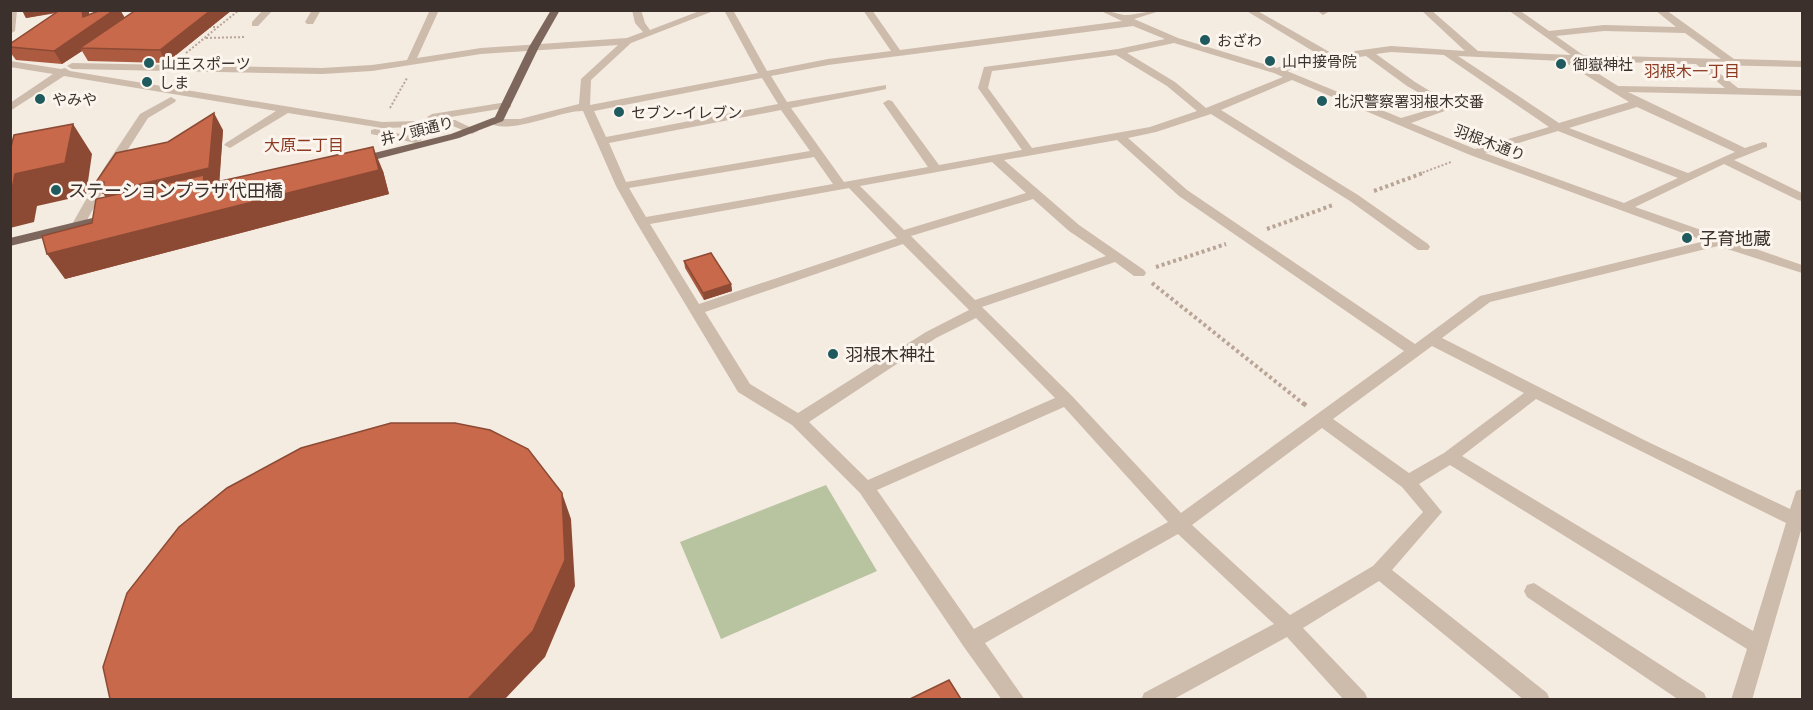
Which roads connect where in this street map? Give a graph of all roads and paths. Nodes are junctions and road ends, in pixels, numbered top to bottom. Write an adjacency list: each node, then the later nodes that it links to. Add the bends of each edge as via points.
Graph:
1 (12, 10): 23 (street)
2 (239, 10): 21 (path)
3 (269, 10): 19 (street)
4 (317, 10): 18 (street)
5 (435, 10): 42 (street)
6 (556, 10): 30 (main road)
7 (636, 10): 24 (street)
8 (712, 10): 24 (street)
9 (728, 10): 50 (street)
10 (867, 10): 32 (street)
11 (1103, 10): 17 (street, 羽根木通り)
12 (1159, 10): 17 (street)
13 (1250, 10): 39 (street)
14 (1425, 10): 35 (street)
15 (1512, 10): 25 (street)
16 (1659, 10): 22 (street)
17 (1128, 21): 28 (street, 羽根木通り); 32 (street)
18 (310, 22)
19 (255, 24)
20 (208, 27): 21 (path)
21 (218, 27): 27 (path)
22 (1687, 30): 25 (street, via 1604,28); 41 (street)
23 (10, 31)
24 (648, 33): 29 (street)
25 (1547, 34): 38 (street)
26 (253, 37): 27 (path)
27 (205, 38): 46 (path)
28 (1175, 40): 33 (street); 47 (street, 羽根木通り)
29 (628, 41): 30 (street); 66 (street, via 586,79)
30 (534, 47): 42 (street); 63 (main road)
31 (1444, 51): 34 (street); 35 (street); 73 (street)
32 (897, 52): 50 (street)
33 (1118, 52): 68 (street); 81 (street, via 988,69 984,88)
34 (1367, 52): 39 (street); 71 (street, via 1450,107)
35 (1475, 54): 37 (street)
36 (87, 56): 49 (street)
37 (1563, 56): 38 (street); 54 (street)
38 (1580, 56): 40 (street)
39 (1332, 58): 47 (street, via 1300,62)
40 (1697, 60): 41 (street); 55 (street)
41 (1730, 61): 43 (street)
42 (413, 63): 46 (street, via 322,71); 72 (path)
43 (1785, 63): 45 (street); 52 (street)
44 (10, 64): 49 (street)
45 (1803, 64)
46 (166, 68): 49 (street)
47 (1278, 71): 51 (street, 羽根木通り)
48 (10, 72): 49 (street)
49 (62, 72): 57 (street); 59 (street); 64 (street)
50 (764, 74): 62 (street); 66 (street)
51 (1291, 76): 68 (street); 71 (street, 羽根木通り)
52 (1803, 76)
53 (882, 87): 62 (street)
54 (1615, 89): 55 (street); 61 (street)
55 (1735, 91): 56 (street)
56 (1803, 93)
57 (193, 94): 58 (street); 59 (street)
58 (232, 100): 65 (street); 67 (street)
59 (176, 101): 65 (street); 98 (street, via 144,116)
60 (888, 103): 88 (street)
61 (1638, 103): 73 (street); 82 (street)
62 (783, 104): 78 (street); 83 (street)
63 (507, 105): 70 (main road); 72 (street)
64 (10, 108)
65 (220, 108): 69 (street)
66 (586, 108): 70 (street, via 520,122); 78 (street)
67 (285, 110): 69 (street); 72 (street)
68 (1209, 111): 76 (street, via 1152,130); 94 (street)
69 (273, 116): 75 (street); 79 (street)
70 (494, 122): 74 (main road, 井ノ頭通り)
71 (1401, 122): 84 (street, 羽根木通り)
72 (385, 125): 74 (street, via 455,123); 75 (street)
73 (1557, 127): 84 (street); 89 (street)
74 (472, 131): 87 (main road, 井ノ頭通り)
75 (371, 132): 77 (street)
76 (1119, 136): 81 (street); 99 (street, via 1183,193)
77 (416, 140)
78 (601, 141): 91 (street)
79 (230, 145)
80 (1763, 145): 82 (street)
81 (1029, 151): 85 (street)
82 (1743, 151): 86 (street)
83 (817, 153): 90 (street); 91 (street)
84 (1474, 153): 94 (path); 95 (street, 羽根木通り)
85 (994, 158): 88 (street); 92 (street)
86 (1724, 160): 89 (street); 93 (street)
87 (341, 164)
88 (935, 168): 90 (street)
89 (1690, 178): 95 (street)
90 (845, 184): 97 (street); 100 (street)
91 (622, 186): 97 (street)
92 (1035, 194): 100 (street); 105 (street)
93 (1803, 197)
94 (1353, 198): 99 (path); 103 (street)
95 (1626, 207): 102 (street, 羽根木通り)
96 (123, 215): 98 (main road)
97 (642, 222): 110 (street)
98 (77, 226): 101 (main road)
99 (1248, 236): 108 (path); 112 (street)
100 (904, 237): 109 (street); 110 (street)
101 (10, 242)
102 (1719, 242): 106 (street, 羽根木通り); 111 (street, via 1485,299)
103 (1423, 247)
104 (1803, 254): 106 (street)
105 (1114, 258): 108 (street); 109 (street)
106 (1783, 262): 107 (street, 羽根木通り)
107 (1803, 269)
108 (1140, 273): 115 (path)
109 (974, 309): 114 (street); 116 (street)
110 (696, 310): 116 (street, via 744,388)
111 (1431, 339): 112 (street); 113 (street)
112 (1415, 351): 115 (street)
113 (1535, 392): 117 (street); 121 (street)
114 (1066, 400): 119 (street); 122 (street)
115 (1323, 420): 118 (street); 122 (street)
116 (798, 421): 119 (street)
117 (1450, 457): 118 (street); 127 (street)
118 (1408, 482): 123 (street, via 1433,512)
119 (866, 488): 126 (street)
120 (1802, 500): 121 (street)
121 (1796, 520): 127 (street)
122 (1180, 524): 125 (street); 126 (street)
123 (1380, 571): 125 (street); 131 (street)
124 (1534, 591): 132 (street)
125 (1289, 626): 129 (street); 130 (street)
126 (970, 641): 128 (street)
127 (1757, 644): 133 (street)
128 (1014, 699)
129 (1151, 699)
130 (1358, 699)
131 (1540, 699)
132 (1697, 699)
133 (1741, 699)

